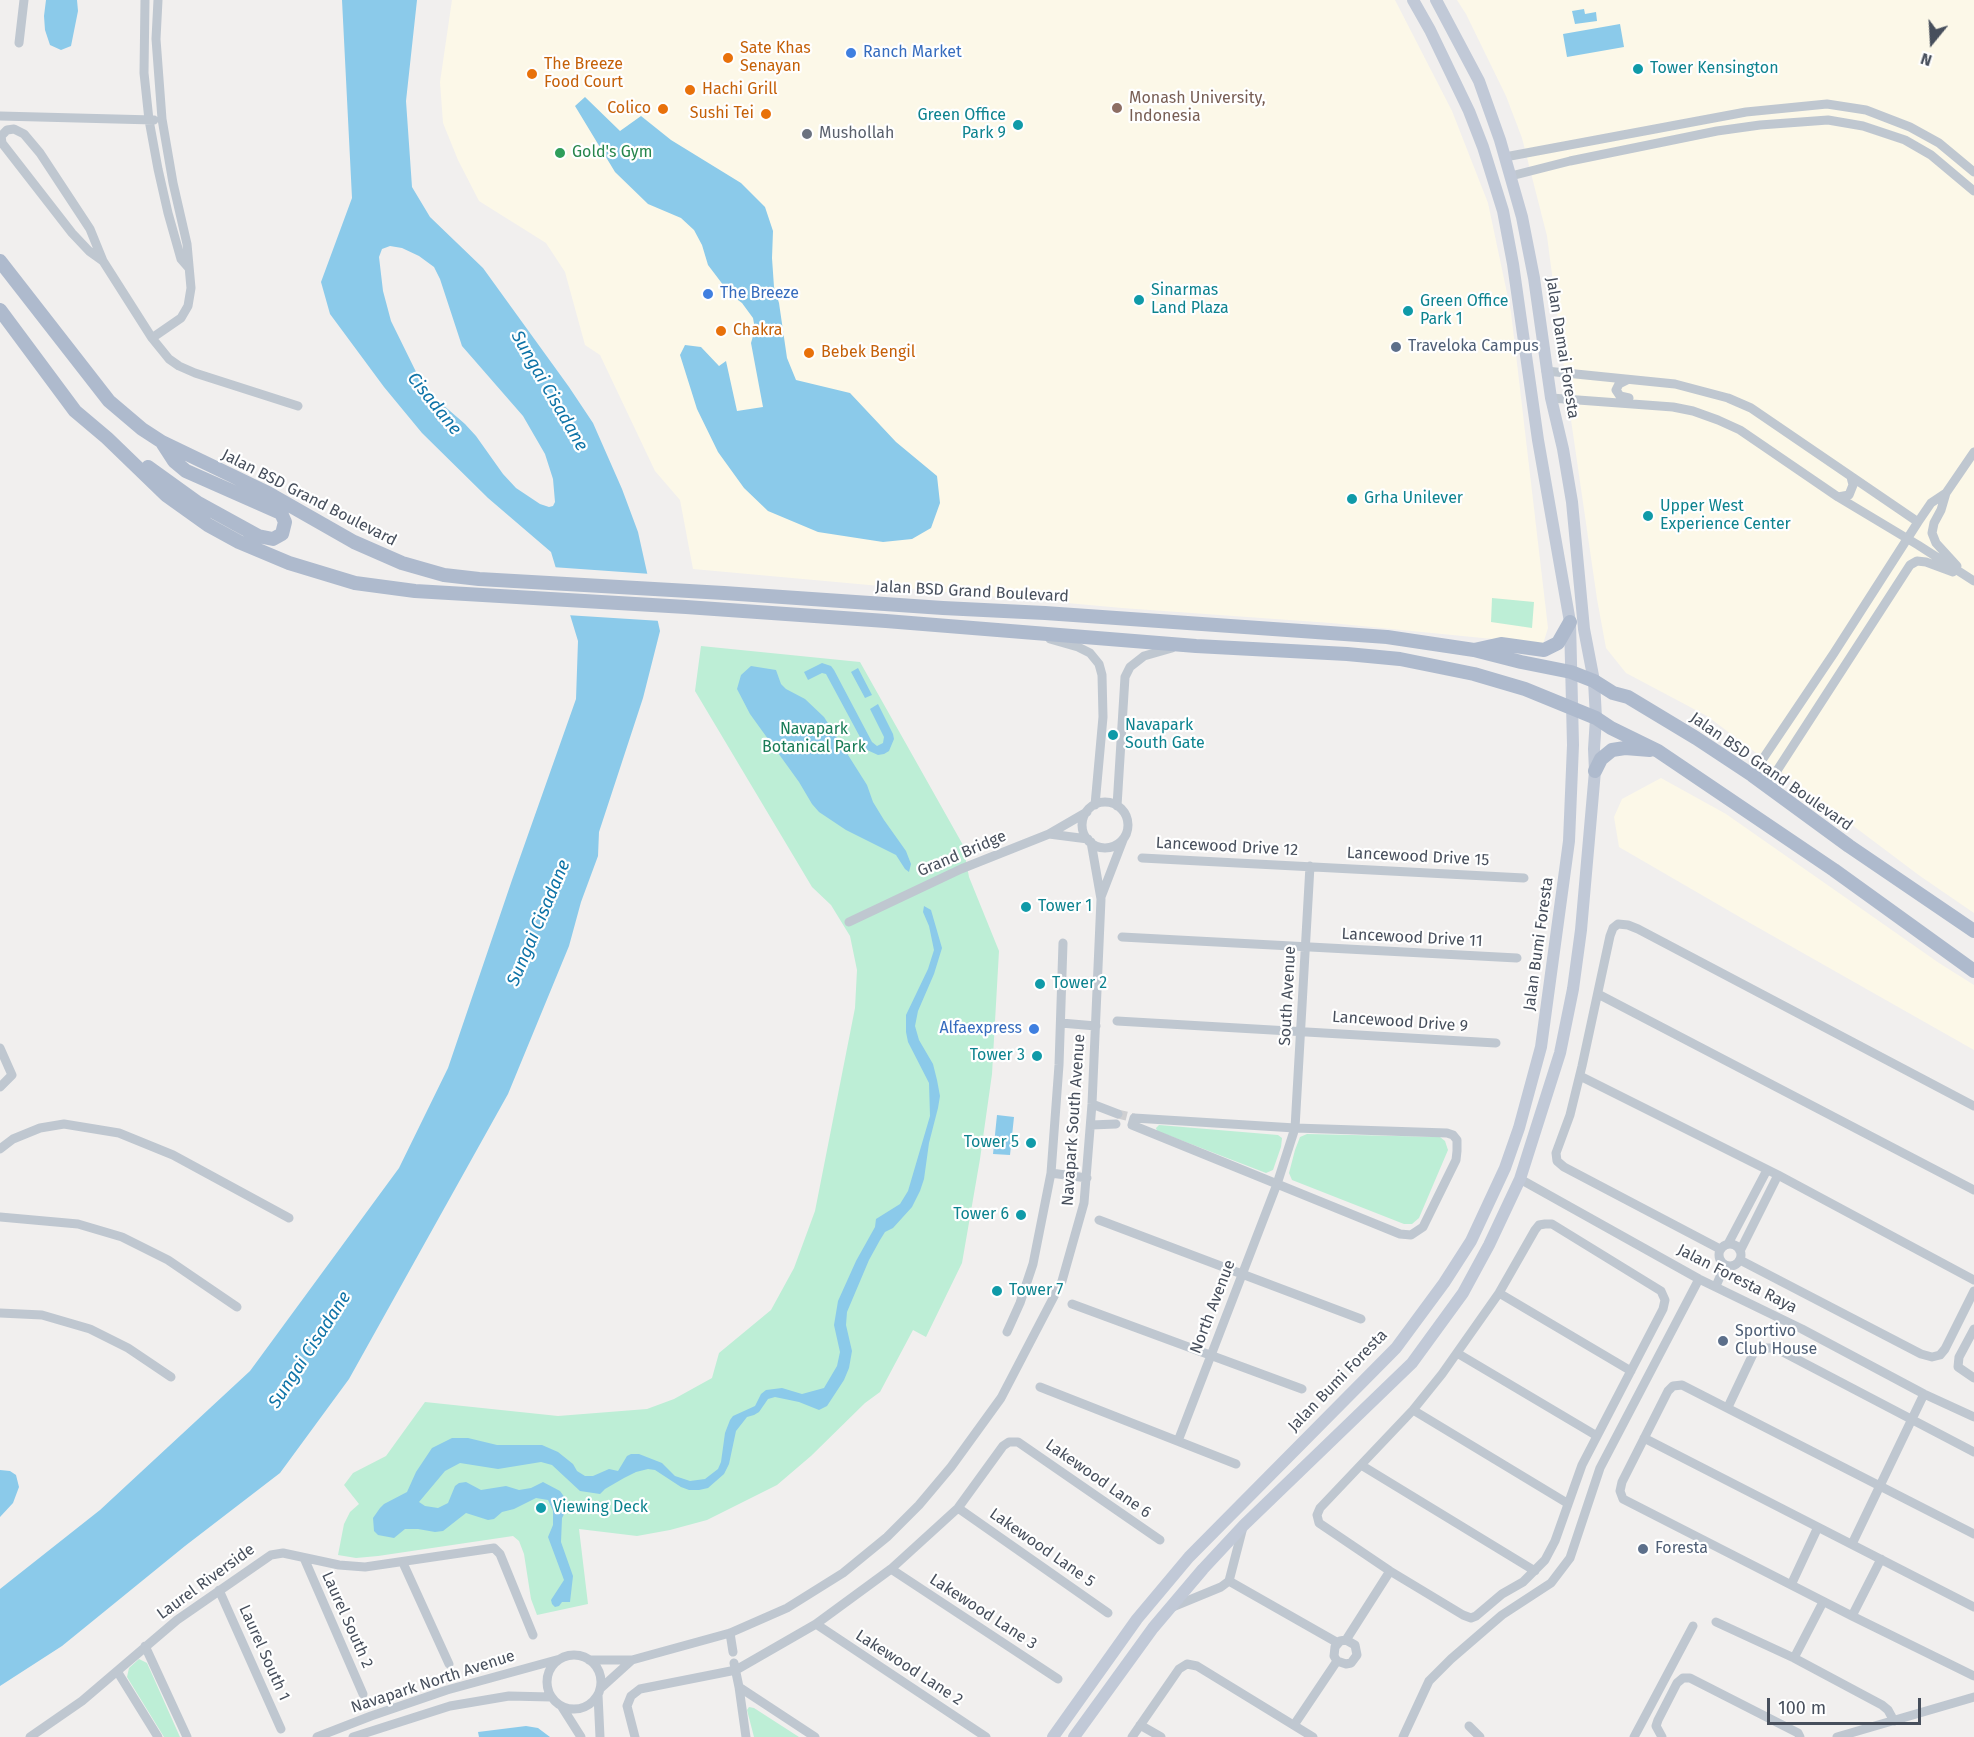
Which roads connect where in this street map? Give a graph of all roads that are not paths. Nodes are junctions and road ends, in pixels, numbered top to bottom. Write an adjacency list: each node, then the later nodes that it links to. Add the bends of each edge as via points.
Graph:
1 (24, 0): 6 (street)
2 (145, 0): 9 (street, via 144,73)
3 (158, 0): 8 (street)
4 (1413, 0): 37 (main road, via 1469,111 1503,211)
5 (1436, 0): 11 (main road, Jalan Damai Foresta, via 1479,81)
6 (19, 43)
7 (0, 116): 9 (street)
8 (162, 119): 9 (street); 15 (street)
9 (149, 120): 16 (street)
10 (1567, 146): 11 (street); 12 (street); 13 (street, via 1746,112 1827,104 1866,110 1910,126 1939,143)
11 (1505, 157): 14 (main road, Jalan Damai Foresta)
12 (1570, 161): 14 (street); 17 (street, via 1717,131 1828,120 1905,140 1931,155)
13 (1974, 172)
14 (1511, 176): 23 (main road, Jalan Damai Foresta, via 1532,266)
15 (173, 183): 16 (street); 20 (street)
16 (162, 187): 20 (street, via 179,254)
17 (1974, 191)
18 (0, 261): 29 (main road, Jalan BSD Grand Boulevard, via 109,401)
19 (103, 261): 19 (street, via 72,233 2,143 1,136 7,130 21,132 40,153 90,229); 22 (street)
20 (188, 267): 22 (street, via 191,288 186,312)
21 (0, 310): 28 (main road, Jalan BSD Grand Boulevard, via 75,411)
22 (152, 338): 27 (street, via 169,359 185,369)
23 (1546, 371): 24 (street); 25 (main road, Jalan Damai Foresta)
24 (1628, 380): 26 (street, via 1619,384 1620,396); 31 (street, via 1675,384 1736,401)
25 (1551, 398): 26 (street); 42 (main road, Jalan Damai Foresta, via 1572,502 1584,629)
26 (1648, 404): 33 (street, via 1693,411 1740,430)
27 (298, 406)
28 (107, 438): 29 (main road, via 219,516 266,539 282,534 285,522 281,513 186,471); 38 (main road, Jalan BSD Grand Boulevard, via 185,510 229,536 264,554 367,586)
29 (162, 442): 40 (main road, Jalan BSD Grand Boulevard, via 268,493 354,543 444,576 1320,631)
30 (1974, 452): 32 (street)
31 (1851, 477): 33 (street, via 1849,495); 34 (street)
32 (1946, 492): 34 (street, via 1931,503); 36 (street, via 1932,532 1936,543)
33 (1838, 497): 35 (street)
34 (1918, 522): 35 (street)
35 (1908, 538): 36 (street); 47 (street)
36 (1970, 579): 48 (street, via 1926,562 1910,565)
37 (1570, 622): 40 (main road, via 1558,643 1545,650 1501,644); 41 (main road)
38 (1016, 632): 39 (main road, Jalan BSD Grand Boulevard); 44 (street, via 1078,646 1090,653 1102,675)
39 (1196, 646): 43 (main road, Jalan BSD Grand Boulevard, via 1400,659 1474,674); 46 (street, via 1155,651 1136,661 1125,677)
40 (1474, 650): 41 (main road, Jalan BSD Grand Boulevard)
41 (1571, 672): 42 (main road, Jalan BSD Grand Boulevard); 43 (main road)
42 (1594, 681): 45 (main road, Jalan Damai Foresta); 53 (main road, Jalan BSD Grand Boulevard, via 1628,697)
43 (1572, 708): 45 (main road, Jalan BSD Grand Boulevard); 110 (main road, Jalan Bumi Foresta, via 1572,788 1565,875 1541,1047 1519,1128 1471,1240)
44 (1103, 717): 46 (street); 50 (street)
45 (1596, 718): 49 (main road, Jalan BSD Grand Boulevard); 52 (main road)
46 (1123, 719): 51 (street)
47 (1778, 733): 48 (street, via 1782,742); 53 (street)
48 (1794, 742): 54 (street)
49 (1658, 751): 52 (main road, via 1612,750); 70 (main road, Jalan BSD Grand Boulevard)
50 (1100, 753): 51 (street); 56 (street)
51 (1120, 754): 55 (street)
52 (1595, 771): 89 (main road, via 1572,989 1560,1053)
53 (1752, 775): 54 (main road, Jalan BSD Grand Boulevard)
54 (1767, 786): 65 (main road, Jalan BSD Grand Boulevard)
55 (1117, 806): 56 (street, via 1106,802); 58 (street, via 1127,818)
56 (1091, 808): 57 (street, Grand Bridge); 59 (street, via 1083,824)
57 (1049, 834): 59 (street); 64 (street, Grand Bridge, via 961,869)
58 (1125, 837): 59 (street, via 1109,847); 63 (street, Navapark South Avenue)
59 (1089, 841): 63 (street, Navapark South Avenue)
60 (1142, 858): 61 (street, Lancewood Drive 12)
61 (1310, 866): 62 (street, Lancewood Drive 15); 68 (street, South Avenue)
62 (1524, 878)
63 (1101, 899): 74 (street, Navapark South Avenue)
64 (849, 922)
65 (1974, 931)
66 (1122, 937): 68 (street, Lancewood Drive 11)
67 (1063, 943): 73 (street)
68 (1305, 948): 69 (street, Lancewood Drive 11); 75 (street, South Avenue)
69 (1517, 958)
70 (1974, 971)
71 (1598, 994): 78 (street); 81 (street, via 1613,928 1628,925); 91 (street)
72 (1117, 1021): 75 (street, Lancewood Drive 9)
73 (1061, 1023): 74 (street); 86 (street)
74 (1096, 1026): 80 (street, Navapark South Avenue)
75 (1301, 1030): 76 (street, Lancewood Drive 9); 83 (street, South Avenue)
76 (1496, 1043)
77 (0, 1048): 79 (street, via 12,1075)
78 (1580, 1076): 85 (street); 95 (street, via 1556,1153 1557,1161)
79 (0, 1087)
80 (1092, 1104): 82 (street, Navapark South Avenue); 82 (street, via 1117,1119)
81 (1974, 1106)
82 (1091, 1125): 88 (street, Navapark South Avenue)
83 (1295, 1128): 90 (street, South Avenue); 90 (street, via 1133,1121); 90 (street, via 1447,1133 1457,1140 1456,1160 1423,1227 1411,1235)
84 (0, 1149): 93 (street, via 40,1128 64,1124 119,1133 172,1155)
85 (1767, 1170): 87 (street); 95 (street)
86 (1051, 1173): 88 (street); 109 (street, via 1033,1264)
87 (1778, 1175): 96 (street); 100 (street)
88 (1087, 1178): 155 (street, Navapark South Avenue, via 1081,1216 1062,1281 1001,1398 951,1467 919,1505 843,1573 788,1608)
89 (1520, 1179): 99 (street, Jalan Foresta Raya); 113 (main road, via 1463,1293)
90 (1277, 1184): 98 (street, North Avenue)
91 (1974, 1190)
92 (0, 1217): 105 (street, via 78,1224 122,1237 168,1260)
93 (290, 1218)
94 (1099, 1220): 98 (street)
95 (1724, 1247): 96 (street, via 1737,1247); 97 (street, via 1719,1256)
96 (1740, 1255): 97 (street, via 1733,1266); 102 (street, via 1932,1357 1945,1349)
97 (1725, 1265): 101 (street)
98 (1242, 1275): 107 (street); 112 (street, North Avenue)
99 (1699, 1279): 101 (street, Jalan Foresta Raya); 199 (street, via 1600,1468 1570,1558 1551,1584 1502,1615 1429,1681)
100 (1974, 1280)
101 (1716, 1286): 119 (street, Jalan Foresta Raya)
102 (1974, 1291)
103 (1499, 1293): 111 (street); 114 (street); 114 (street, via 1535,1230 1539,1225 1552,1224 1661,1291 1663,1309)
104 (1072, 1304): 112 (street)
105 (237, 1307)
106 (0, 1313): 115 (street, via 42,1315 90,1329 128,1348)
107 (1361, 1319)
108 (1974, 1329): 116 (street, via 1958,1367)
109 (1007, 1332)
110 (1396, 1348): 113 (main road); 194 (main road, Jalan Bumi Foresta, via 1189,1557 1137,1619)
111 (1457, 1353): 121 (street); 124 (street)
112 (1211, 1354): 118 (street); 126 (street, North Avenue)
113 (1412, 1362): 133 (main road)
114 (1631, 1371): 124 (street)
115 (171, 1377)
116 (1974, 1378)
117 (1040, 1388): 126 (street)
118 (1302, 1389)
119 (1924, 1394): 122 (street); 123 (street, Jalan Foresta Raya)
120 (1728, 1407): 122 (street, via 1754,1352 1770,1348); 125 (street, via 1690,1388 1673,1386); 130 (street)
121 (1413, 1410): 129 (street); 131 (street)
122 (1911, 1418): 127 (street); 130 (street)
123 (1974, 1418)
124 (1597, 1437): 131 (street)
125 (1644, 1438): 134 (street); 145 (street, via 1622,1482 1623,1499)
126 (1178, 1440): 128 (street)
127 (1974, 1452)
128 (1236, 1464)
129 (1361, 1465): 142 (street, via 1320,1508 1319,1523); 143 (street)
130 (1879, 1486): 135 (street); 137 (street)
131 (1567, 1503): 143 (street, via 1555,1541)
132 (958, 1508): 136 (street, Lakewood Lane 6, via 1003,1446 1018,1442); 141 (street); 150 (street, Lakewood Lane 5)
133 (1244, 1525): 144 (street); 149 (main road)
134 (1818, 1527): 137 (street); 145 (street)
135 (1974, 1534)
136 (1160, 1540)
137 (1852, 1544): 139 (street)
138 (304, 1558): 140 (street, Laurel Riverside, via 365,1567); 146 (street, Laurel Riverside, via 283,1553 271,1555); 172 (street, Laurel South 2)
139 (1881, 1559): 148 (street); 151 (street)
140 (403, 1563): 156 (street, Laurel Riverside, via 494,1548 500,1554); 165 (street)
141 (891, 1569): 153 (street); 169 (street, Lakewood Lane 3)
142 (1390, 1571): 143 (street, via 1471,1617); 157 (street)
143 (1535, 1571)
144 (1229, 1581): 149 (street); 157 (street)
145 (1791, 1585): 147 (street)
146 (219, 1590): 158 (street, Laurel Riverside); 181 (street, Laurel South 1)
147 (1823, 1602): 151 (street); 160 (street)
148 (1974, 1607)
149 (1169, 1609): 195 (main road)
150 (1108, 1613)
151 (1852, 1616): 168 (street)
152 (1716, 1622): 160 (street)
153 (816, 1624): 166 (street); 193 (street, Lakewood Lane 2)
154 (1693, 1626): 201 (street)
155 (730, 1633): 159 (street); 163 (street, Navapark South Avenue)
156 (533, 1635)
157 (1342, 1642): 164 (street, via 1334,1652); 164 (street, via 1352,1642 1358,1650 1355,1660 1346,1664)
158 (145, 1646): 167 (street, Laurel Riverside); 185 (street)
159 (733, 1652)
160 (1794, 1658): 176 (street, via 1882,1705)
161 (560, 1659): 162 (street, via 571,1655); 173 (street, via 551,1667 547,1679); 186 (street, Navapark North Avenue, via 447,1690)
162 (590, 1660): 163 (street, Navapark South Avenue); 171 (street, via 599,1672)
163 (632, 1660): 171 (street, Navapark South Avenue)
164 (1337, 1660): 178 (street)
165 (449, 1664)
166 (735, 1666): 170 (street); 190 (street, via 640,1689 627,1706)
167 (117, 1671): 180 (street, Laurel Riverside); 184 (street)
168 (1974, 1676)
169 (1058, 1679)
170 (739, 1688): 191 (street); 192 (street)
171 (599, 1692): 175 (street, via 590,1704 579,1709); 189 (street)
172 (363, 1694)
173 (551, 1697): 175 (street); 187 (street, Navapark North Avenue, via 509,1696 450,1706)
174 (1974, 1697): 176 (street)
175 (562, 1707): 188 (street)
176 (1894, 1721): 204 (street)
177 (1140, 1725): 178 (street, via 1179,1669 1187,1664 1197,1666); 196 (street); 197 (street)
178 (1294, 1725): 198 (street)
179 (1469, 1726): 200 (street)
180 (46, 1728): 182 (street, Laurel Riverside); 183 (street)
181 (281, 1729)
182 (30, 1737)
183 (51, 1737)
184 (158, 1737)
185 (187, 1737)
186 (317, 1737)
187 (353, 1737)
188 (581, 1737)
189 (600, 1737)
190 (635, 1737)
191 (746, 1737)
192 (815, 1737)
193 (986, 1737)
194 (1053, 1737)
195 (1074, 1737)
196 (1132, 1737)
197 (1161, 1737)
198 (1313, 1737)
199 (1403, 1737)
200 (1480, 1737)
201 (1634, 1737)
202 (1662, 1737): 203 (street, via 1656,1726 1658,1720 1683,1678 1690,1678)
203 (1800, 1737)
204 (1837, 1737)

